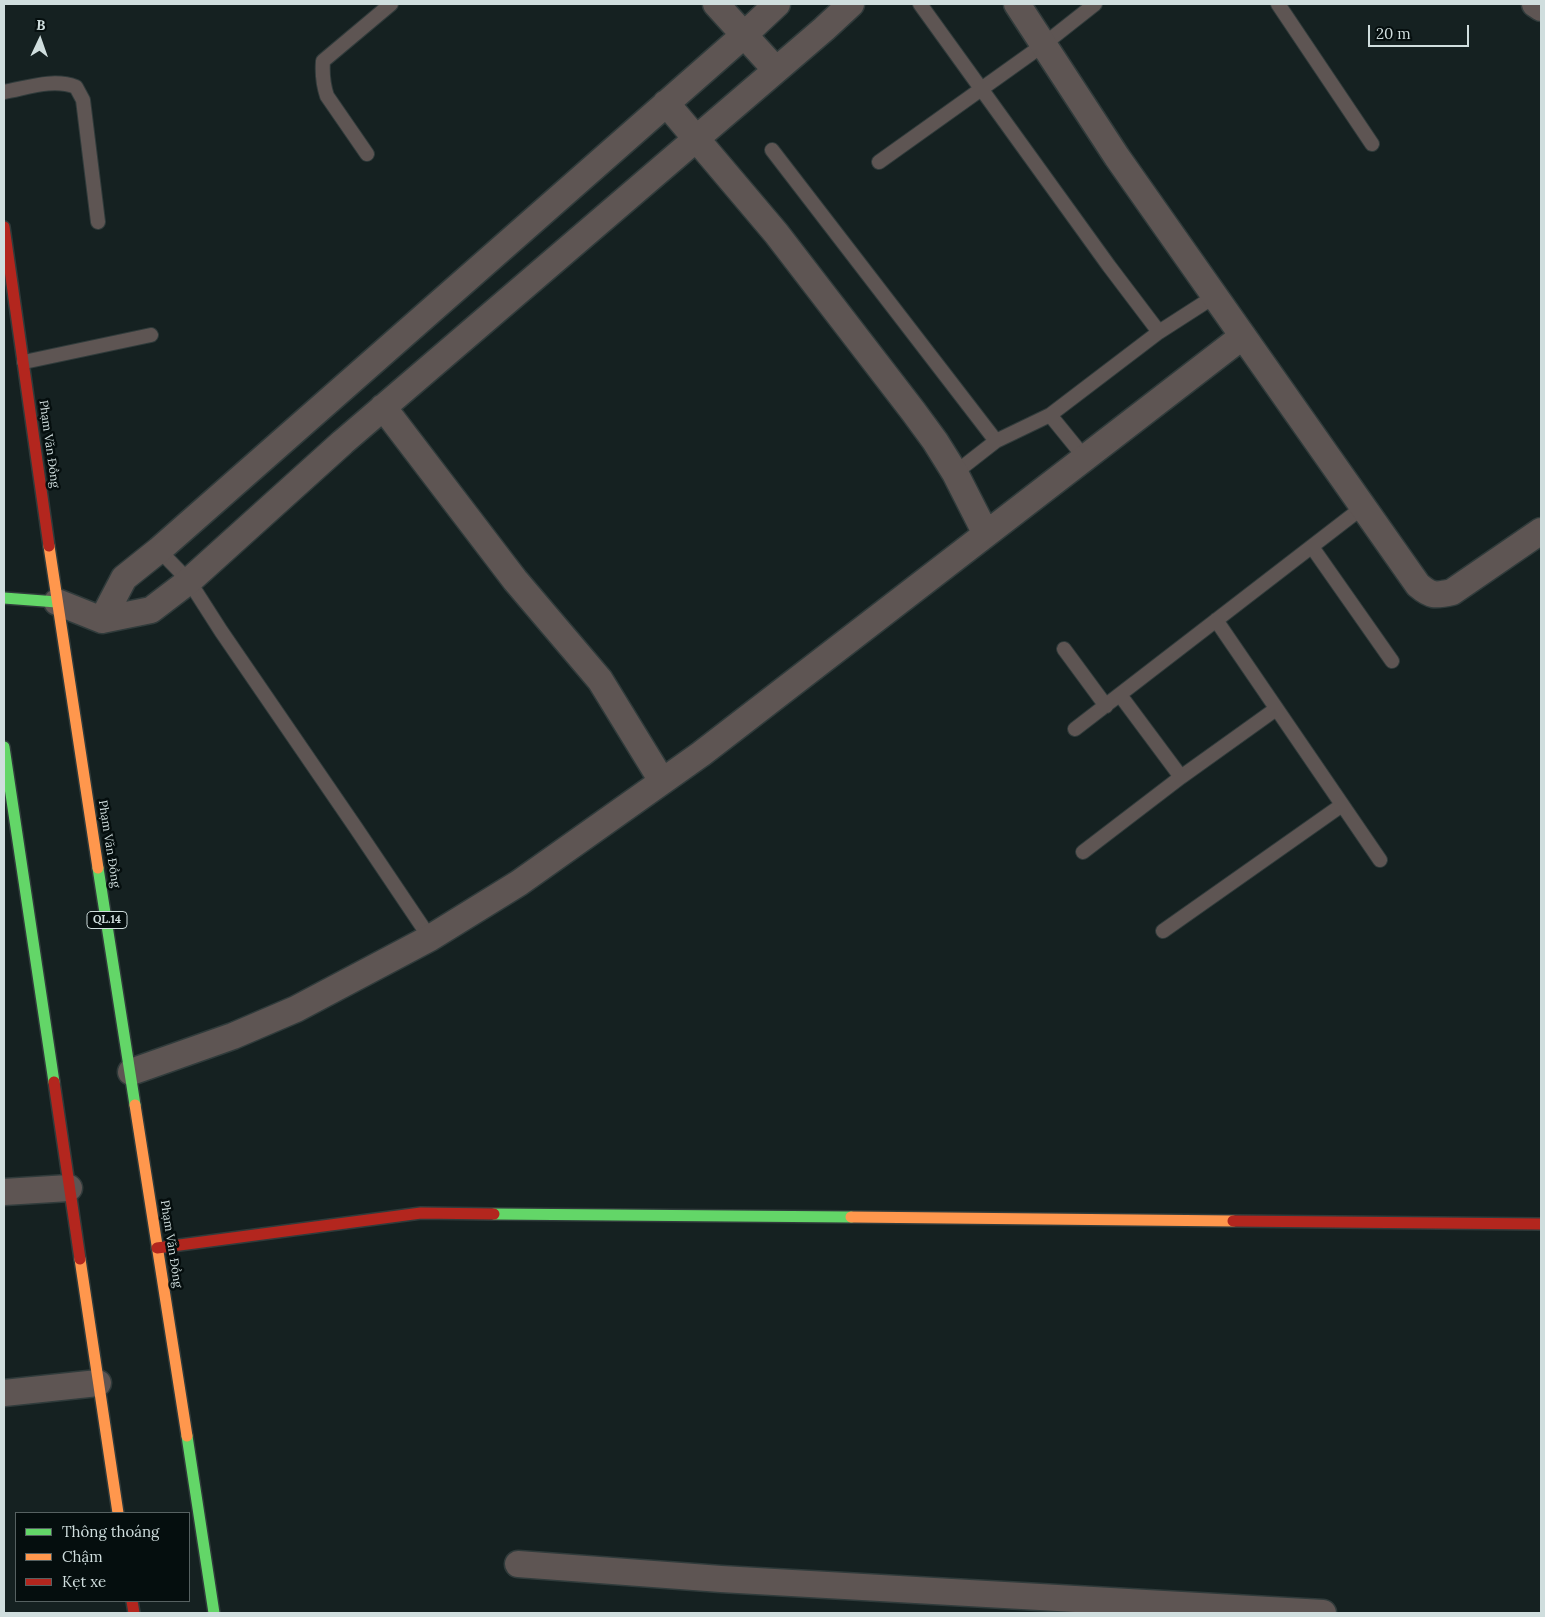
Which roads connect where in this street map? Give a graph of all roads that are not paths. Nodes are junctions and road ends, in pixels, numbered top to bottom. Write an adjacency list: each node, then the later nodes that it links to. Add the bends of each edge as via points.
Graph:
1 (390, 4): 20 (lane, via 323,61 327,96)
2 (716, 4): 11 (street)
3 (777, 4): 11 (street)
4 (851, 4): 13 (street)
5 (920, 4): 14 (lane)
6 (1017, 4): 12 (street)
7 (1095, 4): 12 (lane)
8 (1278, 4): 18 (lane)
9 (1535, 4): 10 (street)
10 (1541, 8)
11 (743, 36): 13 (street); 16 (street)
12 (1043, 45): 14 (lane); 24 (street)
13 (776, 70): 17 (street)
14 (981, 88): 21 (lane); 25 (lane)
15 (4, 92): 22 (lane, via 47,84 66,83 76,87 83,100)
16 (666, 103): 17 (street); 38 (street)
17 (696, 138): 29 (street); 33 (street, via 776,233 913,411)
18 (1372, 144)
19 (772, 150): 31 (lane)
20 (366, 154)
21 (879, 162)
22 (98, 222)
23 (4, 227): 28 (main road, Phạm Văn Đồng / QL.14)
24 (1215, 296): 25 (lane); 27 (street)
25 (1159, 332): 30 (lane)
26 (151, 335): 28 (lane)
27 (1243, 336): 32 (street); 34 (street)
28 (24, 362): 41 (main road, Phạm Văn Đồng / QL.14)
29 (383, 407): 39 (street); 52 (street, via 515,580 600,680)
30 (1050, 415): 31 (lane); 32 (lane)
31 (996, 441): 33 (lane)
32 (1085, 458): 36 (street)
33 (955, 473): 36 (street)
34 (1363, 507): 35 (street, via 1418,585 1437,595 1452,592); 37 (lane)
35 (1541, 531)
36 (986, 534): 52 (street)
37 (1312, 546): 43 (lane); 45 (lane)
38 (159, 550): 39 (lane); 42 (street, via 124,578)
39 (189, 581): 42 (street, via 151,610); 57 (lane)
40 (4, 598): 41 (main road)
41 (58, 602): 42 (street); 58 (main road, Phạm Văn Đồng / QL.14)
42 (102, 620)
43 (1216, 620): 46 (lane); 48 (lane)
44 (1064, 649): 47 (lane)
45 (1392, 661)
46 (1120, 695): 47 (lane); 51 (lane)
47 (1106, 706): 49 (lane)
48 (1276, 709): 51 (lane); 53 (lane)
49 (1075, 730)
50 (4, 748): 59 (main road)
51 (1181, 777): 54 (lane)
52 (662, 781): 57 (street, via 518,883)
53 (1342, 805): 55 (lane); 56 (lane)
54 (1083, 852)
55 (1380, 860)
56 (1163, 931)
57 (430, 938): 58 (street, via 296,1009 233,1036)
58 (131, 1072): 62 (main road, Phạm Văn Đồng / QL.14)
59 (70, 1188): 60 (street); 63 (main road)
60 (4, 1192)
61 (1541, 1224): 62 (main road, via 421,1213)
62 (157, 1248): 67 (main road, Phạm Văn Đồng / QL.14)
63 (98, 1383): 64 (street); 65 (main road)
64 (4, 1393)
65 (118, 1512)
66 (518, 1564): 68 (street, via 720,1579)
67 (214, 1613)
68 (1323, 1613)

